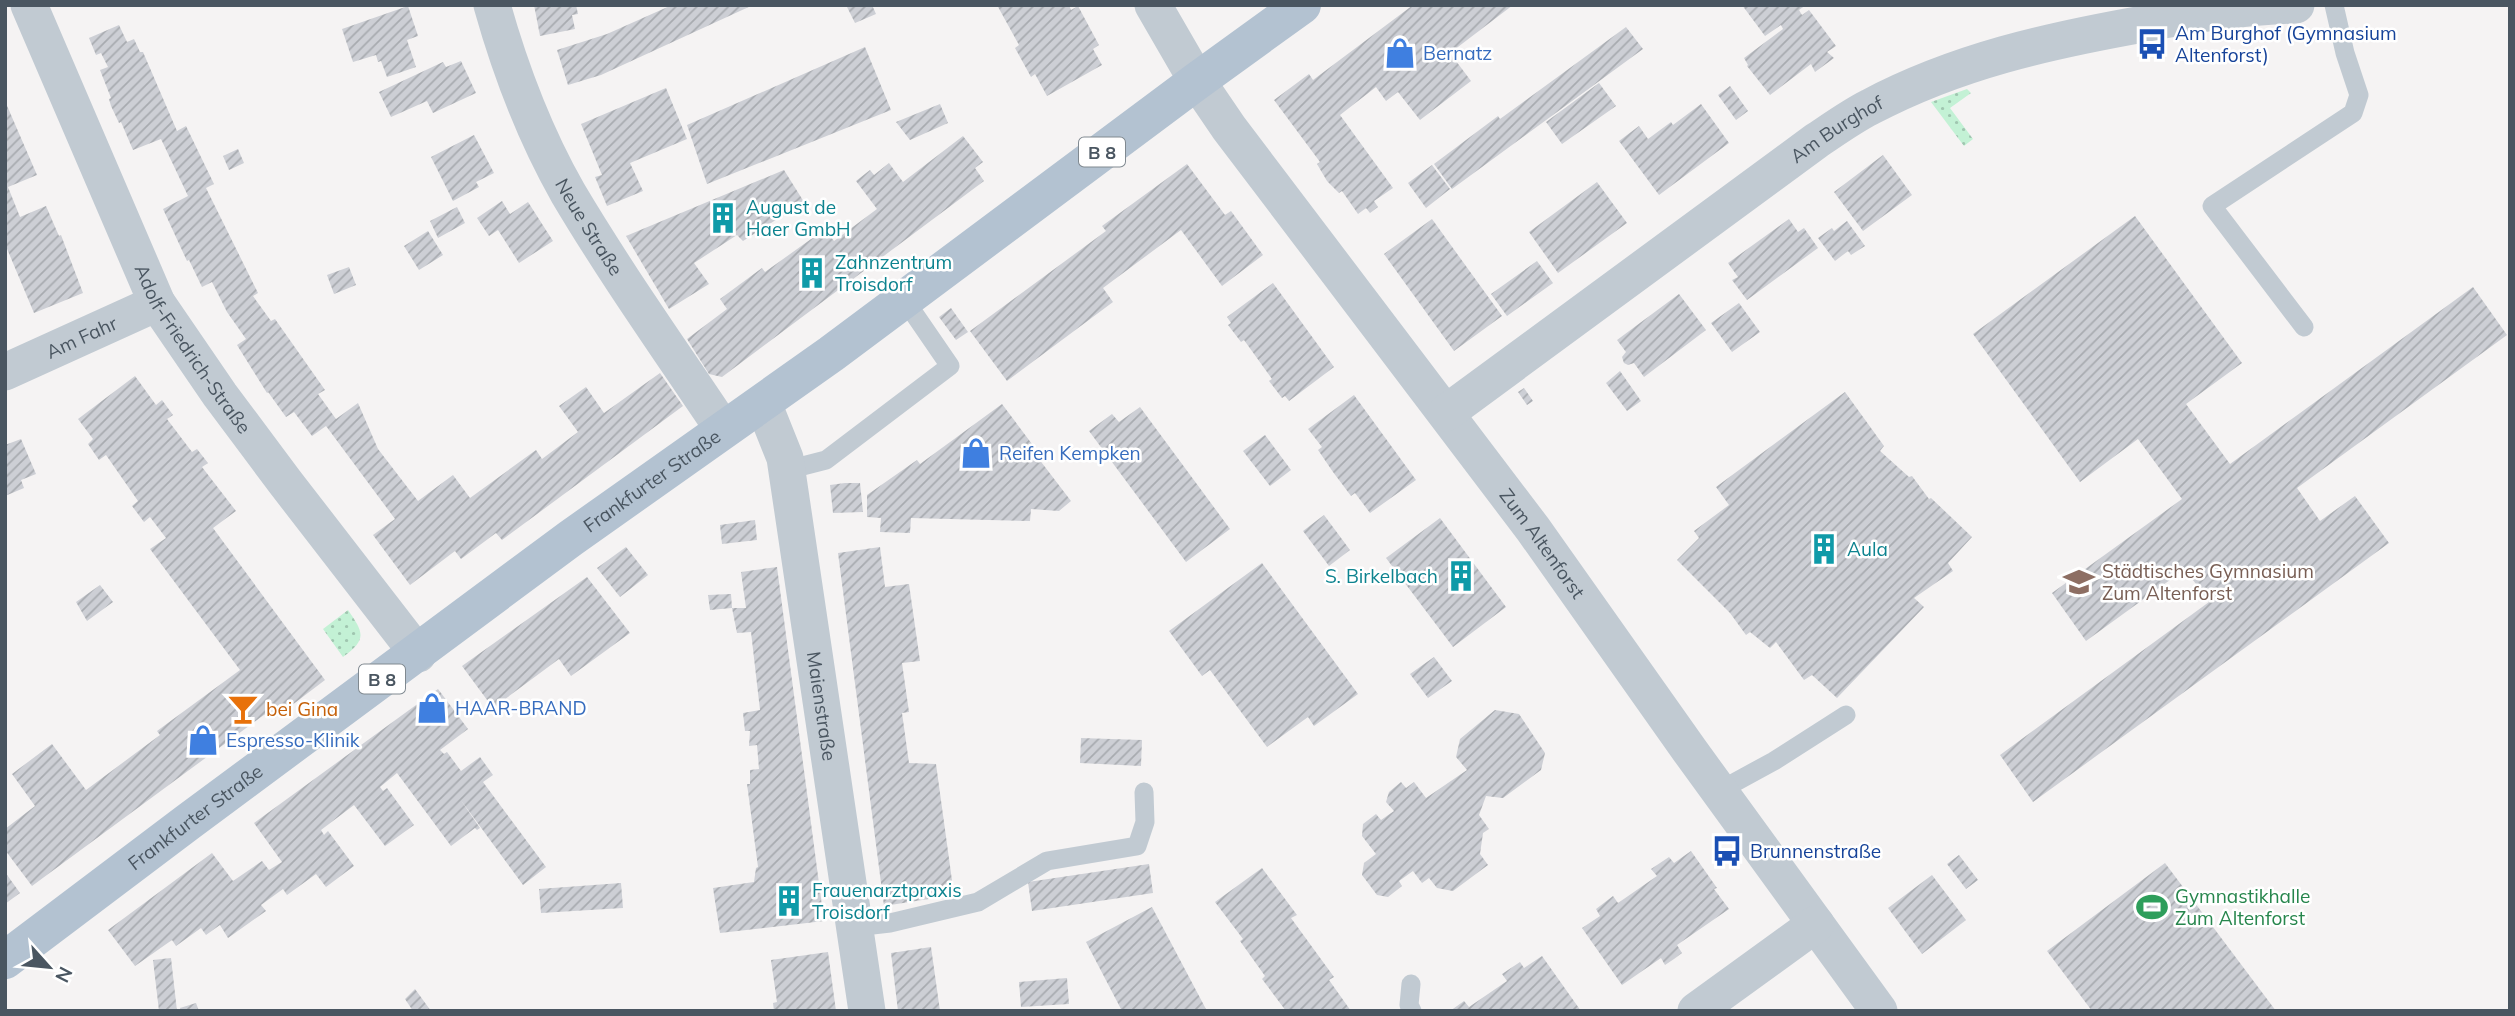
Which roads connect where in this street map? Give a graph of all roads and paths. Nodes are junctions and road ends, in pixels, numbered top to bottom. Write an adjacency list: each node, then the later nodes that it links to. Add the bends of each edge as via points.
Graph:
1 (29, 5): 9 (street, Adolf-Friedrich-Straße)
2 (492, 5): 14 (street, Neue Straße, via 531,116 567,191)
3 (1153, 5): 7 (street, Zum Altenforst)
4 (1302, 5): 7 (main road, Frankfurter Straße / B 8)
5 (2296, 5): 13 (street, Am Burghof, via 2248,7 2066,37 1923,81 1869,107 1816,141)
6 (2334, 5): 10 (lane, via 2359,95 2353,113 2211,206)
7 (1197, 81): 8 (main road, Frankfurter Straße / B 8); 13 (street, Zum Altenforst)
8 (904, 299): 12 (main road, Frankfurter Straße / B 8); 15 (lane, via 950,366 826,460)
9 (157, 303): 11 (street, Am Fahr); 16 (street, Adolf-Friedrich-Straße, via 220,395)
10 (2304, 327)
11 (5, 372)
12 (763, 403): 14 (main road, Frankfurter Straße / B 8); 15 (street, Maienstraße)
13 (1446, 413): 18 (street, Zum Altenforst)
14 (723, 429): 16 (main road, Frankfurter Straße / B 8)
15 (787, 470): 21 (street, Maienstraße)
16 (418, 654): 22 (main road, Frankfurter Straße / B 8)
17 (1846, 715): 18 (lane)
18 (1719, 791): 20 (street, Zum Altenforst)
19 (1144, 792): 21 (lane, via 1145,822 1137,846 1047,861 978,902)
20 (1815, 924): 26 (street); 27 (street, Zum Altenforst)
21 (855, 927): 24 (street, Maienstraße)
22 (5, 960)
23 (1411, 984): 25 (lane)
24 (867, 1011)
25 (1412, 1011)
26 (1696, 1011)
27 (1879, 1011)

